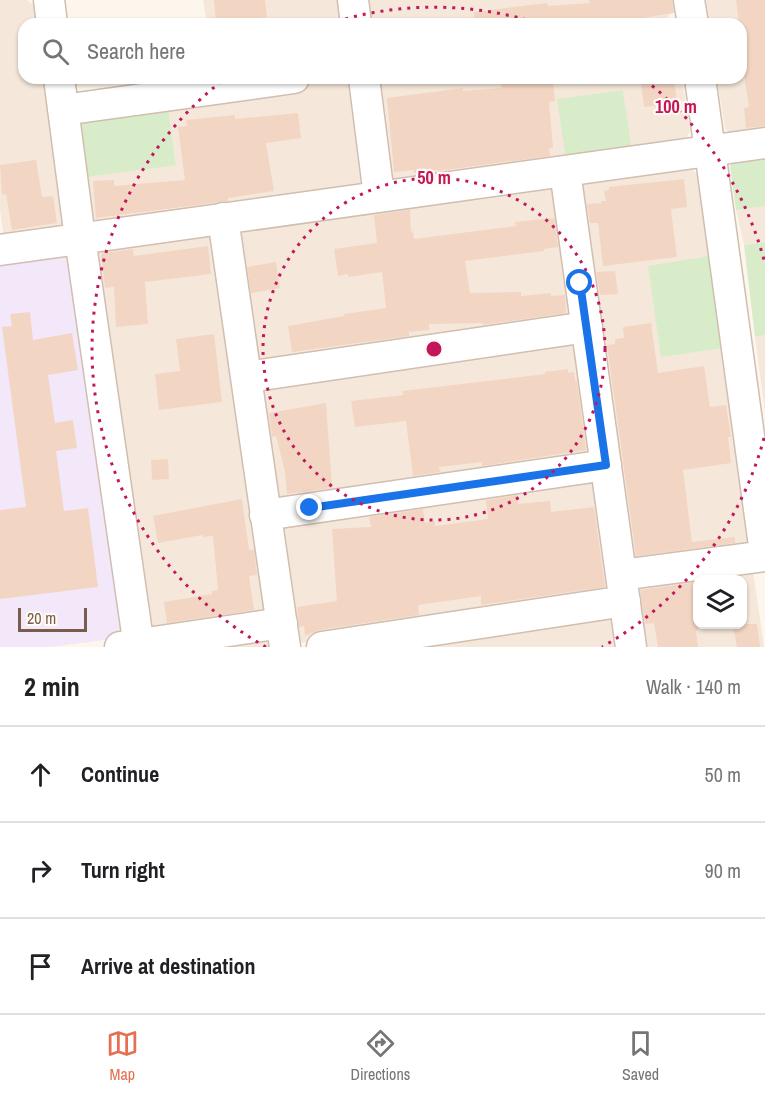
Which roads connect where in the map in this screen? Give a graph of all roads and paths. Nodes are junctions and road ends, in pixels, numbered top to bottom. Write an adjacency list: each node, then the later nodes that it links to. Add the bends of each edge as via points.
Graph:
1 (49, 0): 3 (street)
2 (353, 0): 4 (street)
3 (51, 18)
4 (355, 18)
5 (60, 84): 9 (street)
6 (251, 84): 9 (street)
7 (365, 84): 13 (street)
8 (701, 84): 11 (street)
9 (63, 110): 15 (street)
10 (765, 143): 11 (street)
11 (710, 151): 12 (street); 19 (street)
12 (565, 171): 13 (street); 17 (street)
13 (379, 196): 14 (street)
14 (223, 218): 15 (street); 18 (street)
15 (80, 238): 16 (street); 25 (street)
16 (0, 250)
17 (587, 327): 18 (street); 20 (street)
18 (247, 377): 21 (street)
19 (756, 426): 22 (street)
20 (606, 465): 21 (street); 23 (street)
21 (265, 515): 24 (street)
22 (765, 554): 23 (street)
23 (623, 588): 26 (street); 27 (street)
24 (283, 635): 25 (street)
25 (132, 646)
26 (322, 647)
27 (632, 647)

